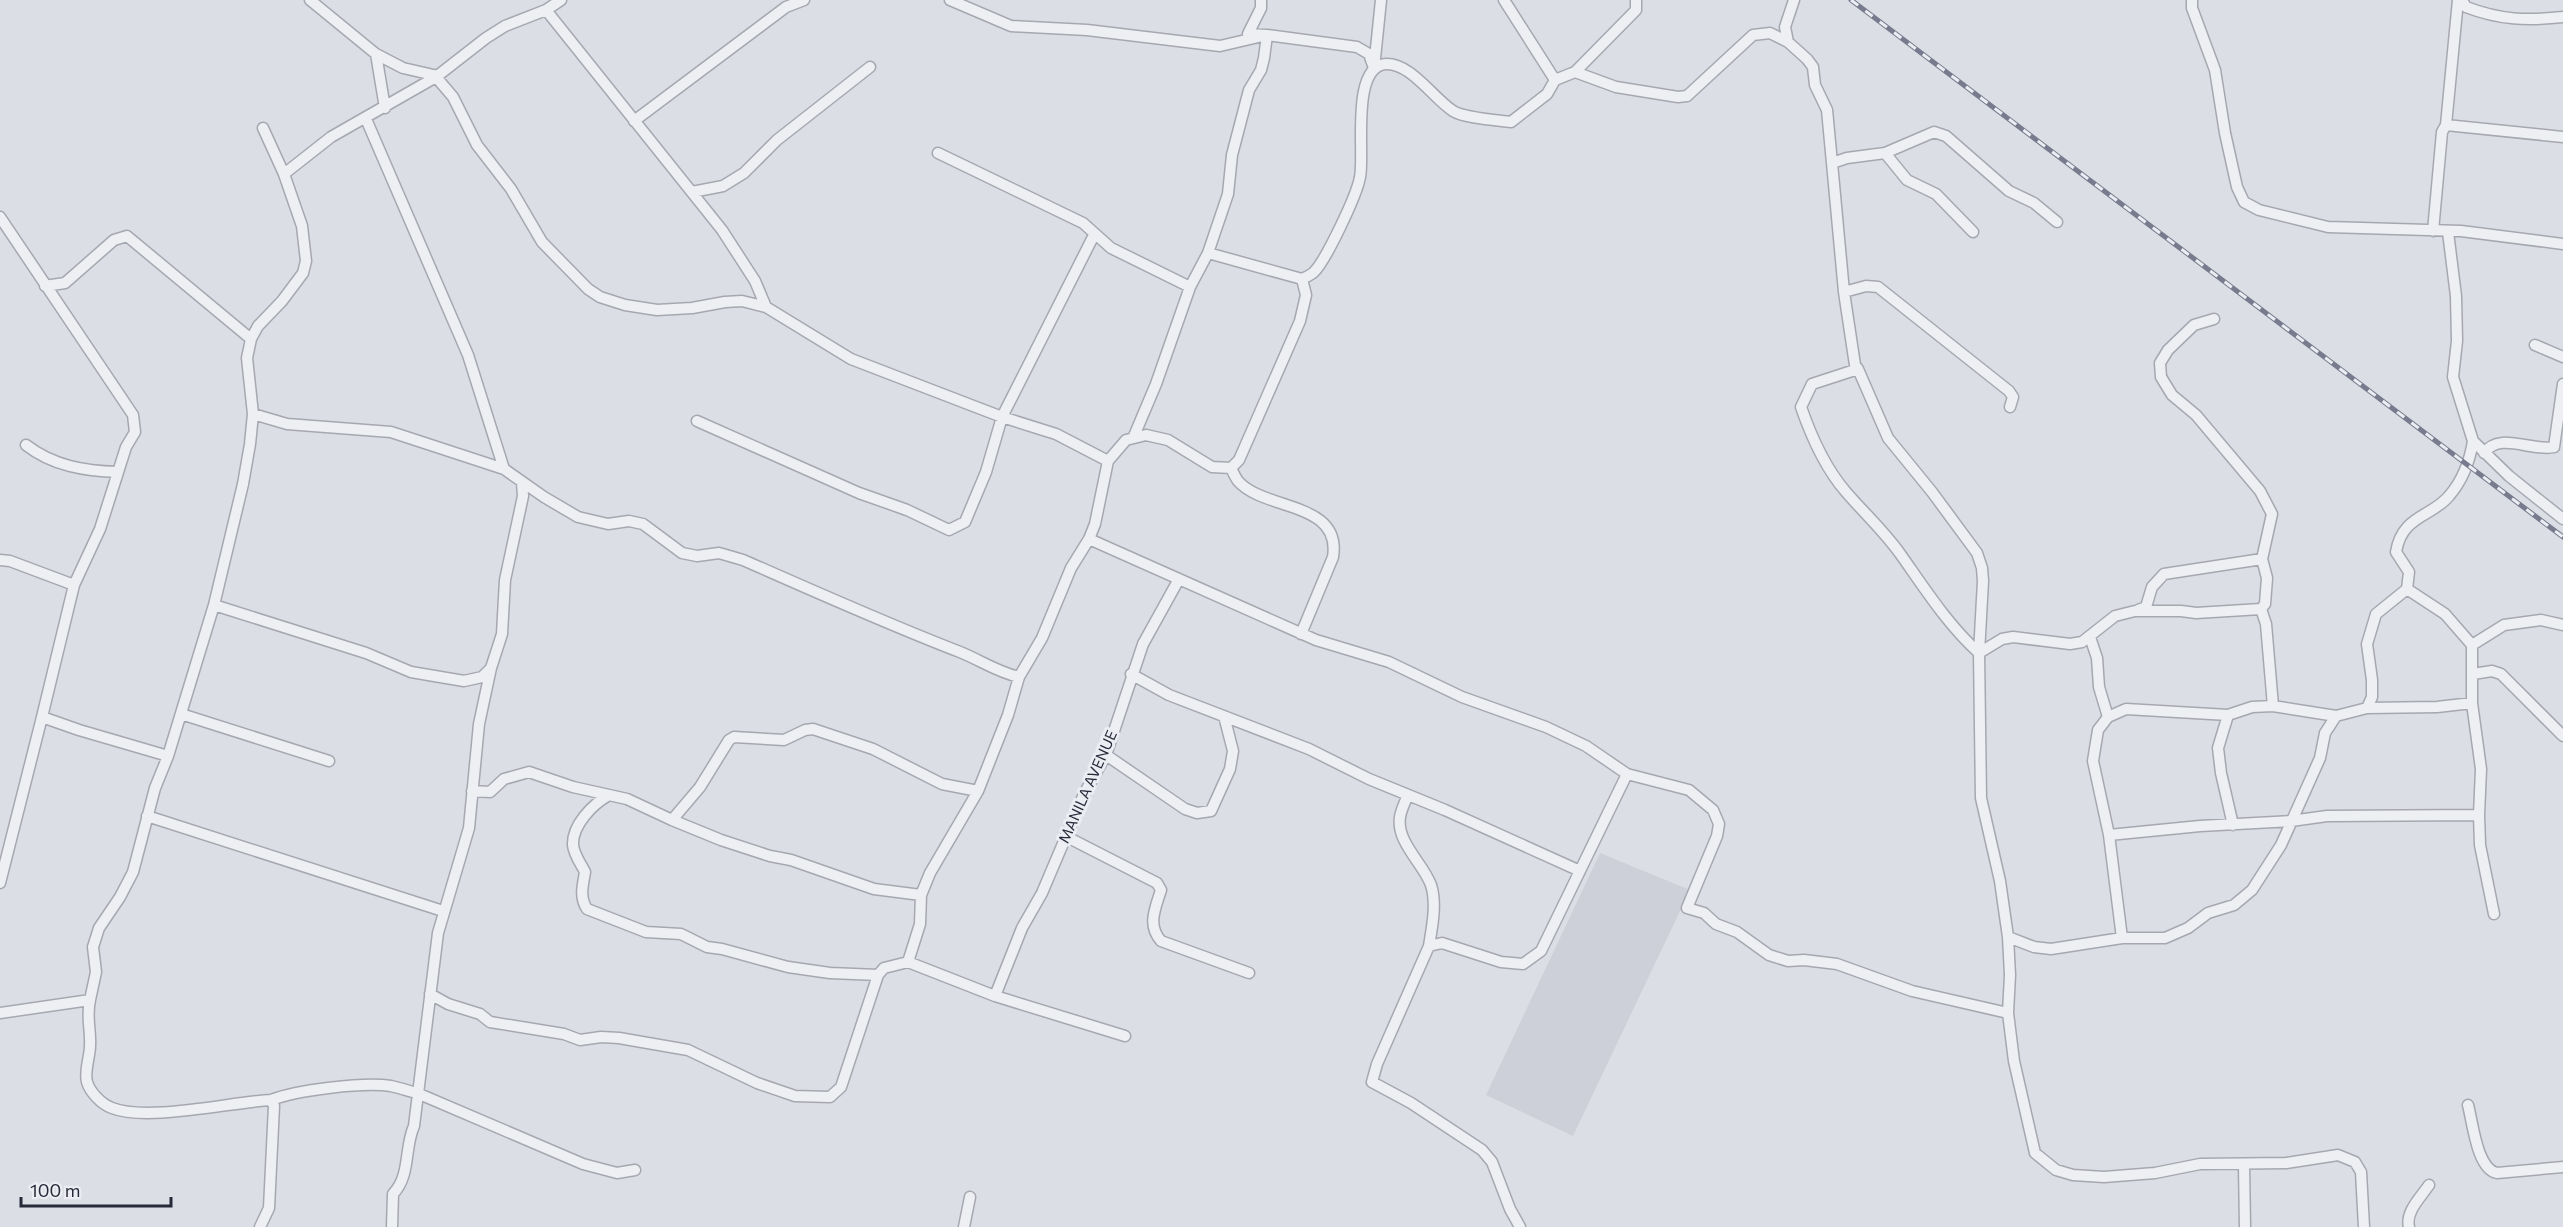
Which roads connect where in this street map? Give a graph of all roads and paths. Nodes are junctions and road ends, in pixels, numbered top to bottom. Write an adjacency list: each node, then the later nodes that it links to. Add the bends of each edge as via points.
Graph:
1 (310, 0): 16 (street)
2 (561, 0): 12 (street)
3 (804, 0): 24 (street, via 786,8)
4 (950, 0): 14 (street, via 1011,26 1087,30 1220,46)
5 (1261, 0): 14 (street, via 1248,34)
6 (1381, 0): 18 (street)
7 (1504, 0): 21 (street)
8 (1794, 0): 15 (street, via 1785,27)
9 (2192, 0): 35 (street, via 2215,70 2236,187 2244,202 2259,210 2328,227)
10 (2460, 0): 13 (street, via 2481,13 2529,21); 25 (street)
11 (1637, 1): 19 (street, via 1635,10)
12 (546, 10): 20 (street, via 505,26); 24 (street)
13 (2563, 17)
14 (1267, 35): 18 (street, via 1357,46 1369,54); 40 (street, via 1264,58 1249,90 1232,155 1228,194)
15 (1788, 42): 19 (street, via 1770,33 1753,35 1687,96 1616,87); 30 (street, via 1813,67 1815,85 1827,110)
16 (376, 54): 20 (street, via 403,68); 22 (street)
17 (870, 67): 32 (street, via 777,140 744,173 723,186)
18 (1374, 68): 21 (street, via 1386,64 1408,71 1454,112 1511,123 1547,94); 41 (street, via 1365,87 1361,176 1355,196 1321,262)
19 (1575, 72): 21 (street)
20 (437, 77): 22 (street); 45 (street, via 542,242 588,289 625,305 657,310 742,301)
21 (1555, 80)
22 (385, 108): 23 (street)
23 (366, 119): 31 (street, via 331,137); 62 (street, via 468,354)
24 (634, 122): 32 (street)
25 (2446, 125): 27 (street); 35 (street, via 2442,132)
26 (263, 128): 31 (street)
27 (2563, 137)
28 (938, 153): 38 (street, via 1083,223)
29 (1885, 153): 30 (street); 34 (street, via 1934,132 1946,136 2009,191 2034,203); 36 (street, via 1907,180 1936,194)
30 (1832, 163): 44 (street)
31 (284, 174): 47 (street, via 302,226 306,261 303,273)
32 (692, 192): 45 (street, via 722,230)
33 (0, 217): 42 (street)
34 (2057, 222)
35 (2433, 231): 37 (street)
36 (1973, 232)
37 (2448, 232): 39 (street); 57 (street, via 2456,296 2453,377)
38 (1094, 235): 43 (street, via 1111,248); 54 (street)
39 (2563, 244)
40 (1208, 253): 41 (street); 43 (street)
41 (1302, 279): 61 (street, via 1306,295 1300,321 1239,460)
42 (45, 286): 47 (street, via 65,284 114,240 127,236); 63 (street, via 133,415 135,432)
43 (1190, 286): 56 (street)
44 (1844, 292): 50 (street); 52 (street, via 1878,287 2009,391 2013,397)
45 (766, 307): 54 (street, via 851,359)
46 (2214, 319): 67 (street, via 2194,325 2168,350 2160,363 2161,376 2172,395 2196,415 2260,491 2272,514)
47 (251, 339): 53 (street, via 247,358)
48 (2535, 345): 49 (street)
49 (2563, 357)
50 (1858, 369): 79 (street, via 1888,438 1977,553 1983,581); 79 (street, via 1812,384 1801,407 1809,431 1845,491 1879,526 1922,586)
51 (2563, 384): 59 (street, via 2554,447 2537,449 2496,442)
52 (2010, 407)
53 (253, 414): 62 (street, via 287,424 391,432); 72 (street, via 243,484)
54 (1002, 417): 55 (street, via 986,472 965,522 950,530); 60 (street, via 1056,434)
55 (697, 421)
56 (1134, 436): 60 (street); 61 (street, via 1168,440 1207,465)
57 (2473, 441): 59 (street); 71 (street, via 2470,459 2449,497 2413,520 2397,544 2396,552 2409,572)
58 (26, 445): 63 (street, via 42,458 95,471)
59 (2484, 453): 65 (street)
60 (1108, 461): 66 (street)
61 (1231, 468): 76 (street, via 1239,482 1259,495 1300,509 1328,526 1335,546 1333,556)
62 (504, 469): 64 (street)
63 (118, 472): 70 (street, via 100,529)
64 (522, 483): 80 (street, via 523,496 505,580 502,634); 83 (street, via 578,517 608,524 643,524 682,553 719,553 743,560)
65 (2563, 519)
66 (1089, 539): 69 (street); 83 (street)
67 (2262, 559): 73 (street, via 2267,578 2265,604); 74 (street, via 2164,574 2152,587 2146,607)
68 (0, 560): 70 (street)
69 (1179, 579): 76 (street); 81 (street, MANILA AVENUE)
70 (74, 585): 90 (street)
71 (2407, 589): 78 (street, via 2445,614); 86 (street, via 2376,614 2367,644 2372,697)
72 (214, 605): 80 (street, via 428,676 464,681 482,677); 87 (street)
73 (2260, 609): 74 (street); 85 (street, via 2266,624)
74 (2135, 611): 77 (street, via 2115,616)
75 (2563, 625): 78 (street, via 2541,620 2504,625)
76 (1301, 634): 97 (street, via 1389,662 1462,697 1546,727 1586,746)
77 (2090, 637): 79 (street, via 2070,644 2013,637); 92 (street)
78 (2472, 645): 82 (street)
79 (1979, 653): 114 (street, via 1981,798)
80 (490, 668): 98 (street)
81 (1131, 674): 91 (street, via 1169,695); 94 (street, MANILA AVENUE)
82 (2473, 674): 84 (street); 93 (street, via 2501,674)
83 (1019, 677): 99 (street)
84 (2472, 703): 86 (street, via 2437,708); 102 (street, via 2481,769)
85 (2273, 706): 88 (street, via 2252,707); 89 (street)
86 (2367, 708): 89 (street)
87 (181, 714): 95 (street); 96 (street)
88 (2228, 715): 92 (street, via 2126,709); 106 (street, via 2217,748)
89 (2336, 716): 105 (street, via 2325,733 2320,758)
90 (42, 717): 95 (street); 110 (street)
91 (1224, 717): 94 (street, via 1233,751 1230,769 1211,811 1197,813 1185,809); 101 (street, via 1309,749)
92 (2108, 717): 107 (street, via 2098,730 2093,761)
93 (2563, 736)
94 (1106, 755): 108 (street, MANILA AVENUE, via 1084,794)
95 (168, 756): 103 (street)
96 (329, 761)
97 (1627, 774): 109 (street); 124 (street, via 1689,790 1713,810 1719,824 1717,836 1687,908 1704,913 1716,924 1737,932 1778,958 1837,964 1912,991)
98 (472, 791): 100 (street, via 490,792 504,779 530,772); 112 (street, via 469,828)
99 (978, 791): 104 (street, via 942,784 873,749 813,729 784,740 729,740 700,787); 111 (street)
100 (609, 795): 104 (street); 119 (street, via 596,802 586,815 573,844 585,872 582,902 587,909 646,932 681,934 707,947 788,967)
101 (1408, 795): 109 (street); 116 (street, via 1400,826 1432,886 1434,910)
102 (2479, 814): 105 (street, via 2327,816); 113 (street, via 2480,845)
103 (147, 816): 112 (street); 122 (street, via 129,880 99,928 93,947 96,972)
104 (672, 820): 111 (street, via 721,840 874,889)
105 (2291, 821): 106 (street); 115 (street, via 2281,845 2252,890 2234,905 2208,913 2165,938)
106 (2233, 825): 107 (street)
107 (2109, 835): 115 (street)
108 (1067, 837): 118 (street, via 1157,883 1161,890 1152,922 1161,941); 121 (street, MANILA AVENUE, via 1022,928)
109 (1580, 871): 116 (street, via 1541,951 1523,964 1501,962 1442,944)
110 (0, 883)
111 (921, 895): 117 (street, via 920,924)
112 (443, 911): 120 (street)
113 (2494, 914)
114 (2008, 937): 115 (street, via 2051,949); 124 (street)
115 (2122, 938)
116 (1429, 946): 137 (street, via 1372,1082 1482,1150 1492,1162)
117 (908, 962): 119 (street, via 884,968); 121 (street)
118 (1249, 973)
119 (878, 975): 120 (street, via 841,1087 830,1097 795,1096 757,1083 688,1050 619,1038 580,1040 556,1032 490,1022 480,1014)
120 (430, 994): 126 (street)
121 (995, 996): 125 (street)
122 (90, 1000): 123 (street); 127 (street, via 86,1079 91,1090 112,1108 146,1113)
123 (0, 1012)
124 (2007, 1013): 129 (street, via 2035,1153 2056,1170 2104,1177 2200,1164)
125 (1125, 1036)
126 (417, 1093): 127 (street, via 390,1086 359,1086 287,1094); 131 (street, via 583,1164 617,1173); 135 (street, via 405,1173 393,1194)
127 (271, 1100): 134 (street, via 274,1106 269,1208)
128 (2468, 1105): 130 (street, via 2482,1162 2490,1172)
129 (2244, 1165): 138 (street); 139 (street, via 2338,1155 2355,1162 2361,1172)
130 (2563, 1167)
131 (635, 1170)
132 (2429, 1185): 140 (street, via 2412,1210)
133 (970, 1197): 136 (street)
134 (260, 1227)
135 (392, 1227)
136 (964, 1227)
137 (1520, 1227)
138 (2245, 1227)
139 (2364, 1227)
140 (2409, 1227)

